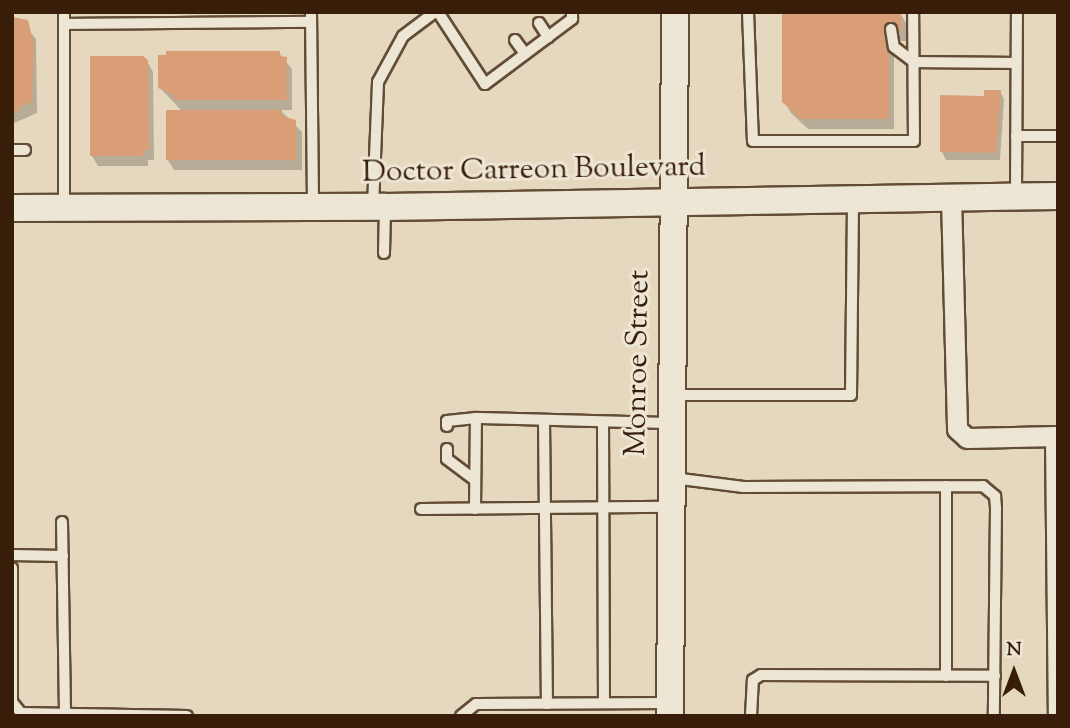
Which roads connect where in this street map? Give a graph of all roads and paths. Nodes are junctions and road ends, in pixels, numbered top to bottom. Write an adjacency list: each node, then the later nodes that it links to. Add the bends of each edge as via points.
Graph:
1 (64, 12): 10 (lane)
2 (436, 12): 14 (lane, via 485,84); 26 (lane, via 403,36 377,82)
3 (572, 12): 12 (lane, via 572,19)
4 (675, 12): 25 (main road, Monroe Street)
5 (748, 12): 15 (lane, via 753,141 914,141)
6 (913, 12): 15 (lane)
7 (1017, 12): 16 (lane)
8 (311, 17): 10 (lane); 29 (lane)
9 (539, 23): 12 (lane)
10 (64, 24): 28 (lane)
11 (891, 29): 15 (lane, via 894,47)
12 (548, 37): 14 (lane)
13 (515, 40): 14 (lane)
14 (525, 54)
15 (914, 62): 16 (lane)
16 (1016, 63): 17 (lane)
17 (1016, 136): 18 (lane); 23 (lane)
18 (1058, 136)
19 (12, 150): 20 (lane)
20 (25, 150)
21 (1058, 196): 23 (main road, Doctor Carreon Boulevard)
22 (951, 197): 23 (main road, Doctor Carreon Boulevard); 24 (main road, Doctor Carreon Boulevard); 37 (street, via 957,429 967,438)
23 (1016, 197)
24 (853, 198): 25 (main road, Doctor Carreon Boulevard); 31 (lane, via 850,395)
25 (676, 203): 26 (main road, Doctor Carreon Boulevard); 31 (main road, Monroe Street)
26 (379, 207): 29 (main road, Doctor Carreon Boulevard); 30 (lane)
27 (12, 208): 28 (main road, Doctor Carreon Boulevard)
28 (64, 208): 29 (main road, Doctor Carreon Boulevard)
29 (313, 208)
30 (384, 253)
31 (672, 395): 35 (main road, Monroe Street)
32 (476, 418): 33 (lane); 36 (lane, via 447,421); 40 (lane)
33 (544, 421): 34 (lane); 46 (lane)
34 (603, 422): 35 (lane); 43 (lane)
35 (671, 423): 39 (main road, Monroe Street)
36 (447, 426)
37 (1056, 436): 61 (street)
38 (447, 449): 40 (lane, via 447,459)
39 (669, 477): 41 (lane, via 743,487); 42 (main road, Monroe Street)
40 (475, 480): 45 (lane)
41 (946, 486): 51 (lane); 52 (lane, via 982,486 995,496)
42 (669, 507): 43 (lane); 55 (main road, Monroe Street)
43 (603, 508): 46 (lane); 53 (lane)
44 (421, 509): 45 (lane)
45 (475, 509): 46 (lane)
46 (545, 509): 54 (lane)
47 (62, 522): 49 (lane)
48 (12, 555): 49 (lane)
49 (63, 556): 56 (lane)
50 (12, 569): 56 (lane, via 12,702 21,713)
51 (946, 676): 52 (lane); 59 (lane, via 761,676 753,680)
52 (995, 676): 60 (lane)
53 (604, 703): 54 (lane); 55 (lane)
54 (547, 704): 58 (lane, via 477,704)
55 (670, 709)
56 (65, 715): 57 (lane)
57 (187, 716)
58 (461, 716)
59 (751, 716)
60 (994, 716)
61 (1058, 716)

